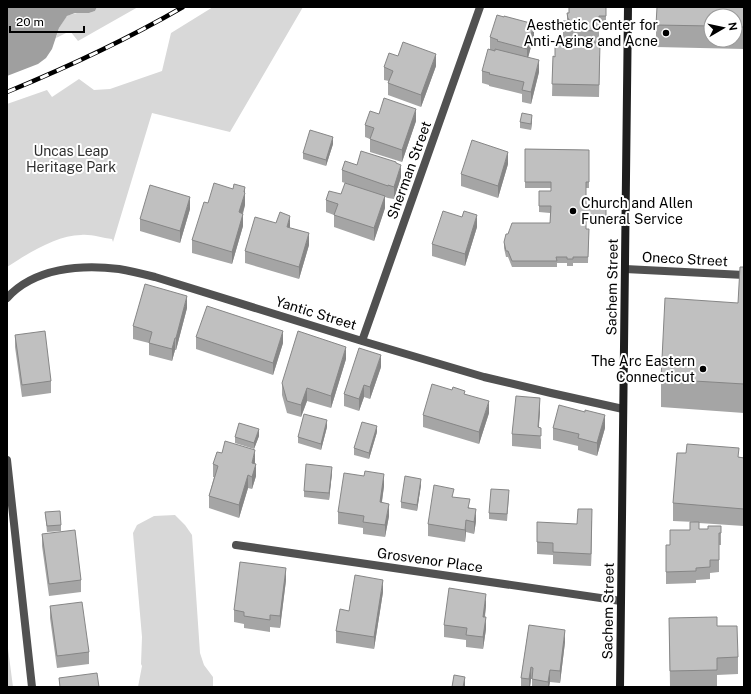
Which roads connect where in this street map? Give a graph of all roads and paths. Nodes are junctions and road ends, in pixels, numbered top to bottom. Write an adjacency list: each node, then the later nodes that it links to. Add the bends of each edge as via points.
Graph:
1 (480, 7): 6 (street, Sherman Street)
2 (628, 7): 3 (street, Sachem Street)
3 (625, 269): 4 (street, Oneco Street); 7 (street, Sachem Street)
4 (744, 275)
5 (7, 298): 6 (street, Yantic Street, via 22,285 51,272 90,267 119,269 155,277)
6 (362, 341): 7 (street, Yantic Street, via 484,377)
7 (623, 409): 10 (street, Sachem Street)
8 (7, 460): 11 (street)
9 (236, 546): 10 (street, Grosvenor Place)
10 (621, 601): 12 (street, Sachem Street)
11 (32, 687)
12 (620, 687)

